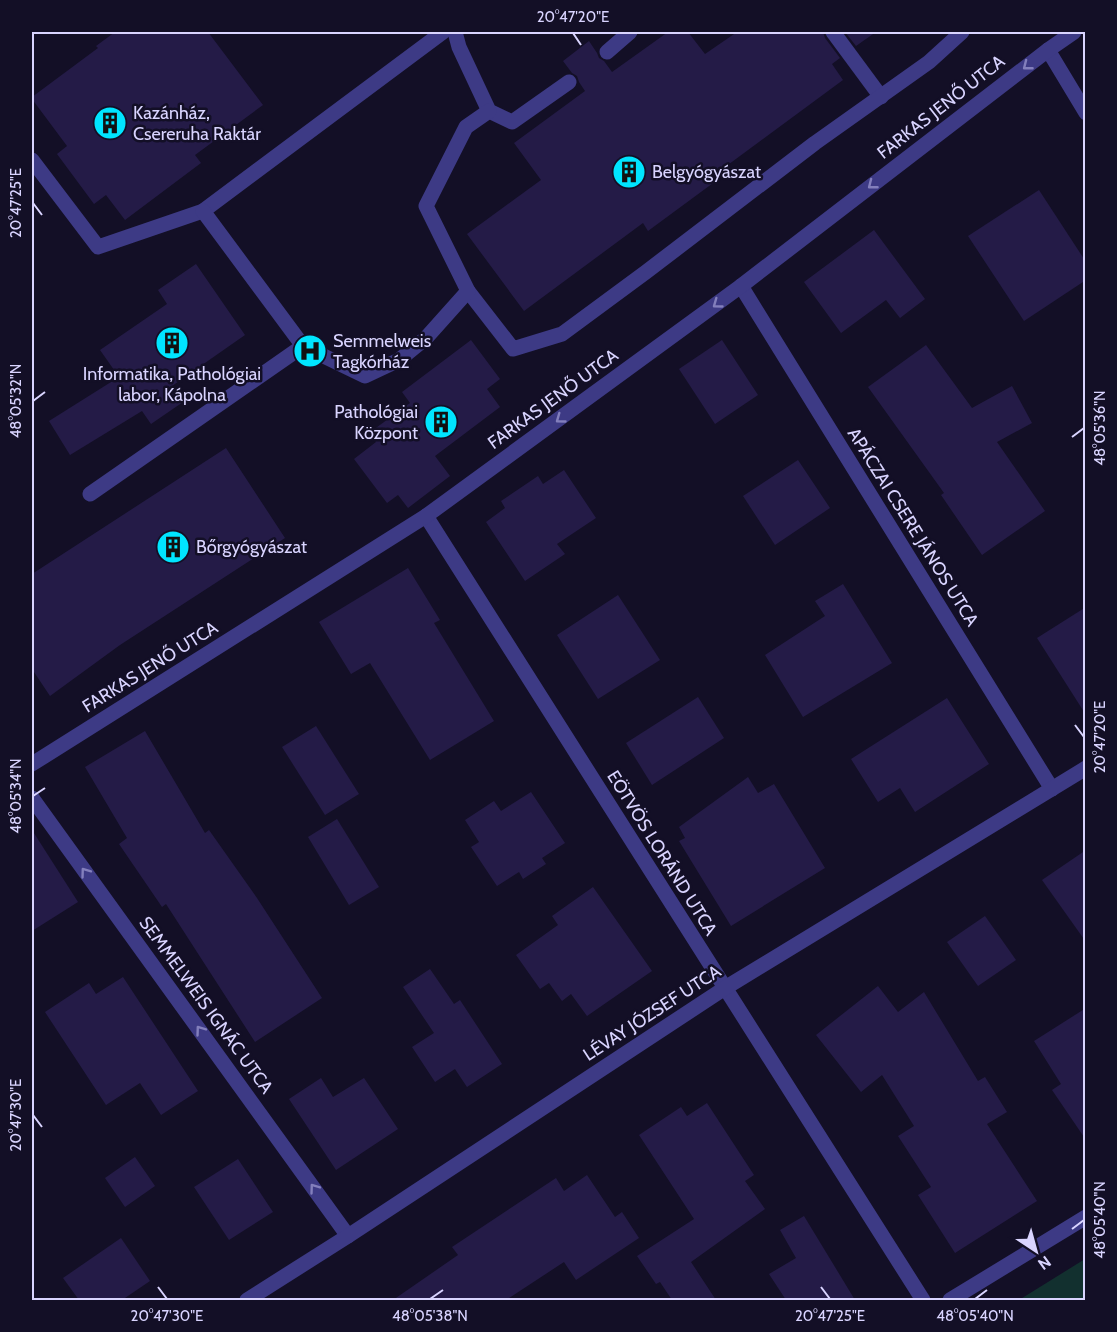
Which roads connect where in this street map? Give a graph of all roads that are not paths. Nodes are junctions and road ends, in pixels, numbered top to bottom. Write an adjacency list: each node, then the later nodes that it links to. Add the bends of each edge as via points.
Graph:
1 (443, 32): 14 (street)
2 (455, 32): 11 (street)
3 (630, 32): 8 (street)
4 (833, 32): 10 (street)
5 (962, 32): 10 (street)
6 (1074, 32): 7 (street, FARKAS JENŐ UTCA)
7 (1048, 50): 12 (street); 15 (street, FARKAS JENŐ UTCA, one-way to 15)
8 (607, 52)
9 (569, 82): 11 (street, via 512,122)
10 (881, 97): 16 (street, via 562,334 513,349)
11 (489, 111): 16 (street, via 466,127 426,206)
12 (1086, 113)
13 (32, 160): 14 (street, via 98,247)
14 (203, 211): 17 (street)
15 (741, 286): 19 (street, FARKAS JENŐ UTCA, one-way to 19); 22 (street, APÁCZAI CSERE JÁNOS UTCA)
16 (468, 291): 17 (street, via 426,338 399,360 365,376)
17 (303, 346): 18 (street)
18 (90, 494)
19 (426, 516): 20 (street, FARKAS JENŐ UTCA); 24 (street, EÖTVÖS LORÁND UTCA)
20 (32, 764)
21 (1086, 768): 22 (street, LÉVAY JÓZSEF UTCA)
22 (1052, 789): 24 (street, LÉVAY JÓZSEF UTCA)
23 (32, 798): 26 (street, SEMMELWEIS IGNÁC UTCA, one-way to 23)
24 (725, 988): 26 (street, LÉVAY JÓZSEF UTCA); 28 (street, EÖTVÖS LORÁND UTCA)
25 (1086, 1217): 29 (street)
26 (348, 1236): 27 (street, LÉVAY JÓZSEF UTCA)
27 (247, 1300)
28 (923, 1300)
29 (950, 1300)

